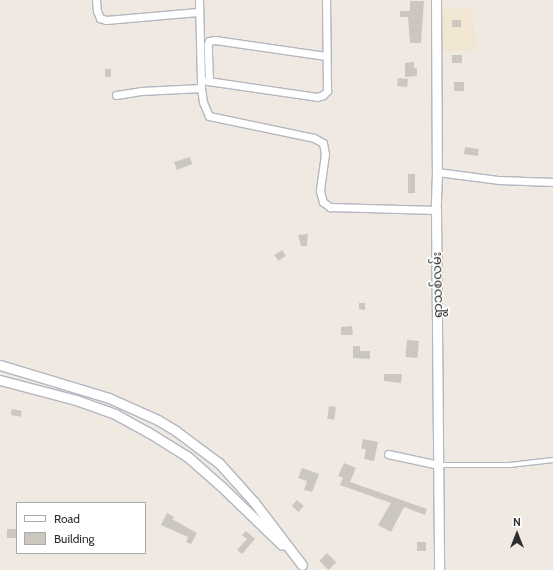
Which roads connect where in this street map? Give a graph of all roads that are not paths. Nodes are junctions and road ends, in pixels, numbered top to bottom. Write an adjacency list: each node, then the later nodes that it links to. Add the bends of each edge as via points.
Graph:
1 (96, 0): 5 (street, via 100,18 106,20)
2 (199, 0): 5 (street)
3 (326, 0): 6 (street)
4 (436, 0): 11 (main road, ရွာသစ်လမ်း)
5 (198, 12): 7 (street)
6 (326, 56): 8 (street, via 327,91 323,95); 8 (street, via 209,41)
7 (201, 80): 8 (street); 9 (street)
8 (209, 81)
9 (201, 88): 10 (street); 13 (street, via 209,116 314,138 323,143 325,154 320,191 323,202 330,207)
10 (116, 95)
11 (437, 172): 12 (street, via 499,180); 13 (main road, ရွာသစ်လမ်း)
12 (553, 182)
13 (436, 210): 18 (main road, ရွာသစ်လမ်း)
14 (0, 365): 19 (main road, via 109,398 176,431 224,468)
15 (0, 380): 19 (main road, via 76,400 114,414 148,432 194,462)
16 (388, 454): 18 (street)
17 (553, 460): 18 (lane, via 510,465)
18 (439, 465): 20 (main road, ရွာသစ်လမ်း)
19 (304, 567)
20 (439, 570)

